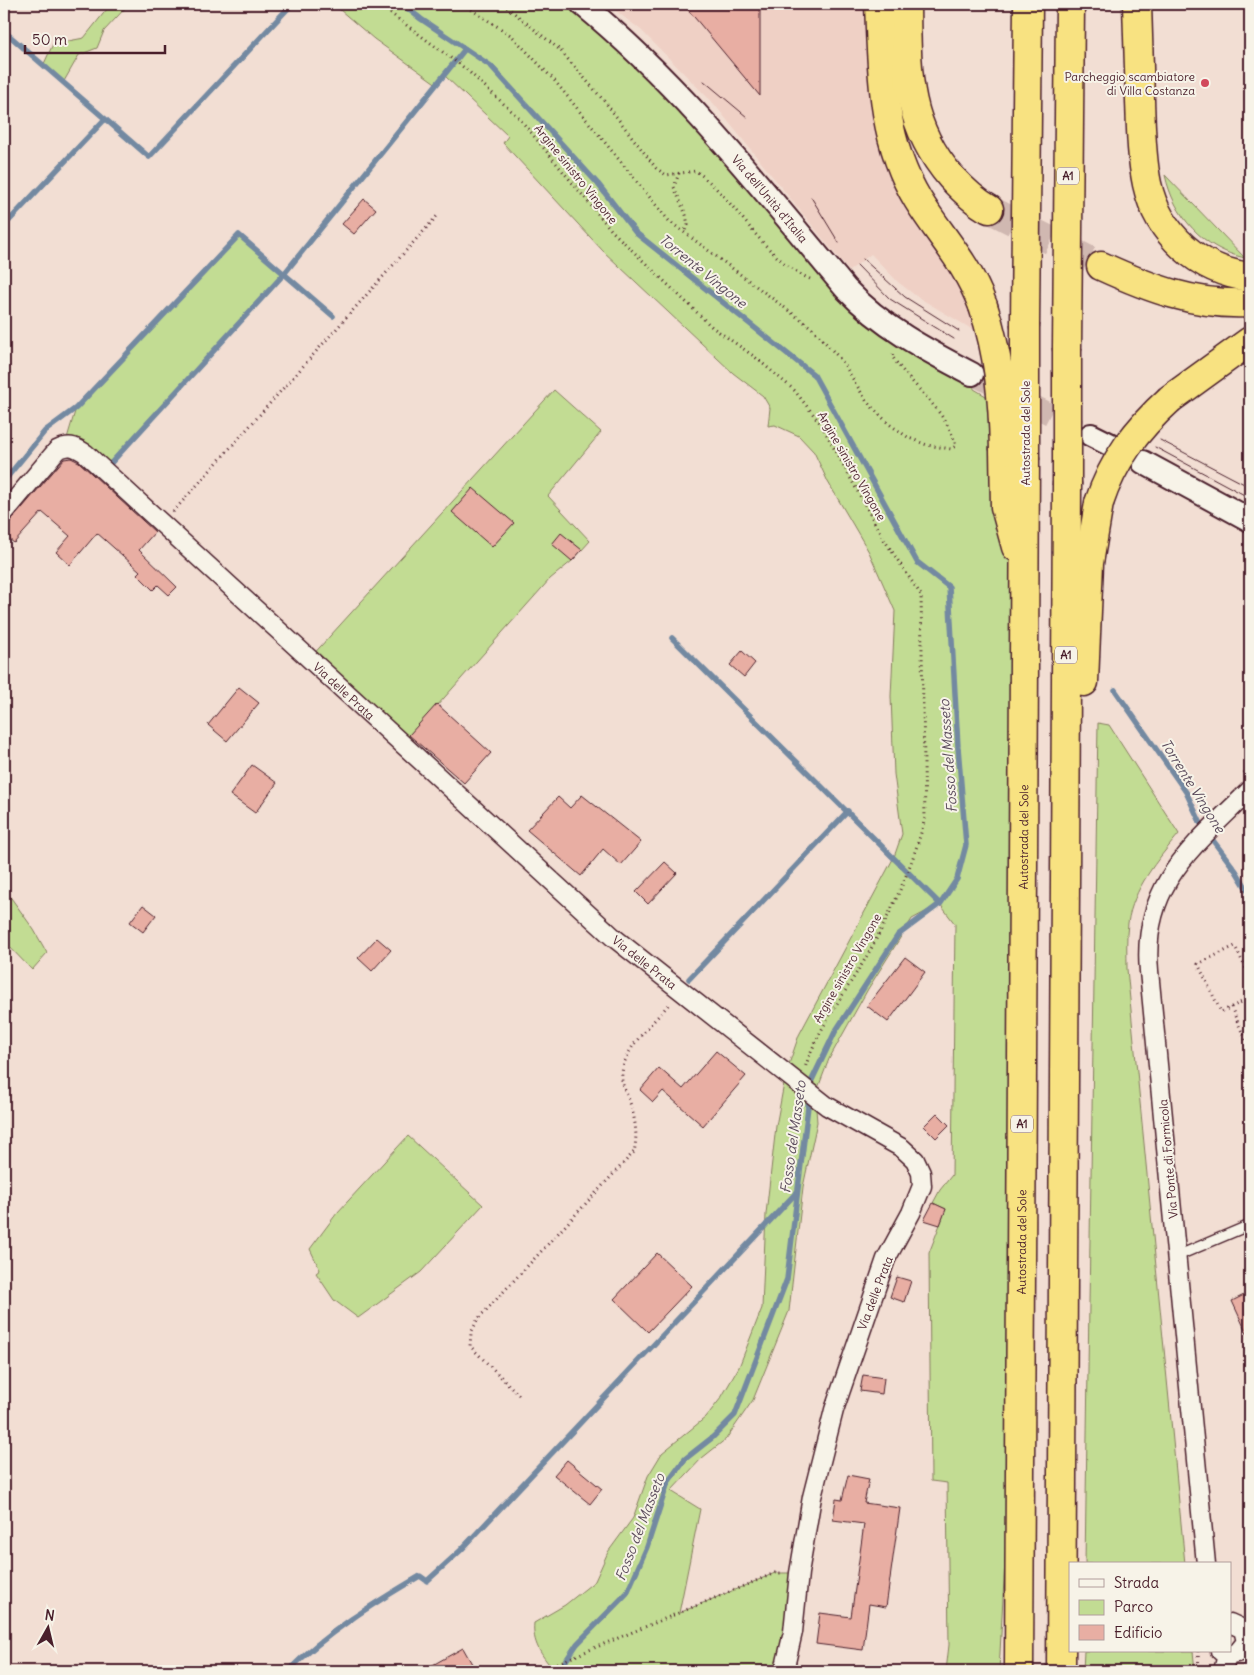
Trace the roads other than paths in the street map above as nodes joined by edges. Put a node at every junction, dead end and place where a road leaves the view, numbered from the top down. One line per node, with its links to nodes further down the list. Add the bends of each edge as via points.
1 (582, 4): 12 (street, Via dell'Unità d'Italia, via 684,97 864,308 888,326)
2 (879, 4): 15 (highway, bridge, via 885,108 896,156 918,200 968,272 983,306 995,346)
3 (906, 4): 7 (highway, via 908,83 920,127 945,170 974,200)
4 (1028, 4): 15 (highway, Autostrada del Sole, bridge, via 1025,324)
5 (1070, 4): 20 (highway, A1, bridge)
6 (1137, 4): 9 (highway, via 1144,168 1154,205 1168,232 1193,256 1231,274)
7 (988, 209)
8 (1101, 266): 10 (highway, via 1183,298)
9 (1250, 277)
10 (1250, 303)
11 (1250, 341): 20 (highway, bridge, via 1170,399 1128,443 1099,503 1089,563 1084,691)
12 (972, 374)
13 (1091, 435): 14 (street)
14 (1112, 446)
15 (1015, 455): 28 (highway, Autostrada del Sole / A1, via 1005,507 1025,577)
16 (1143, 462): 18 (street)
17 (4, 513): 27 (street, Via delle Prata, via 57,450 72,445 85,452 613,937 827,1106 902,1148 915,1160 922,1186 886,1259 834,1410 812,1497 793,1632)
18 (1250, 520)
19 (1248, 792): 22 (street, Via Ponte di Formicola, via 1173,872 1158,897 1150,923 1147,949)
20 (1066, 824): 29 (highway, A1)
21 (1250, 1225): 22 (lane)
22 (1177, 1256): 23 (street, Via Ponte di Formicola)
23 (1206, 1562)
24 (1232, 1623): 25 (street)
25 (1248, 1635): 26 (street, via 1240,1651)
26 (1223, 1659)
27 (784, 1671)
28 (1019, 1671)
29 (1061, 1671)

